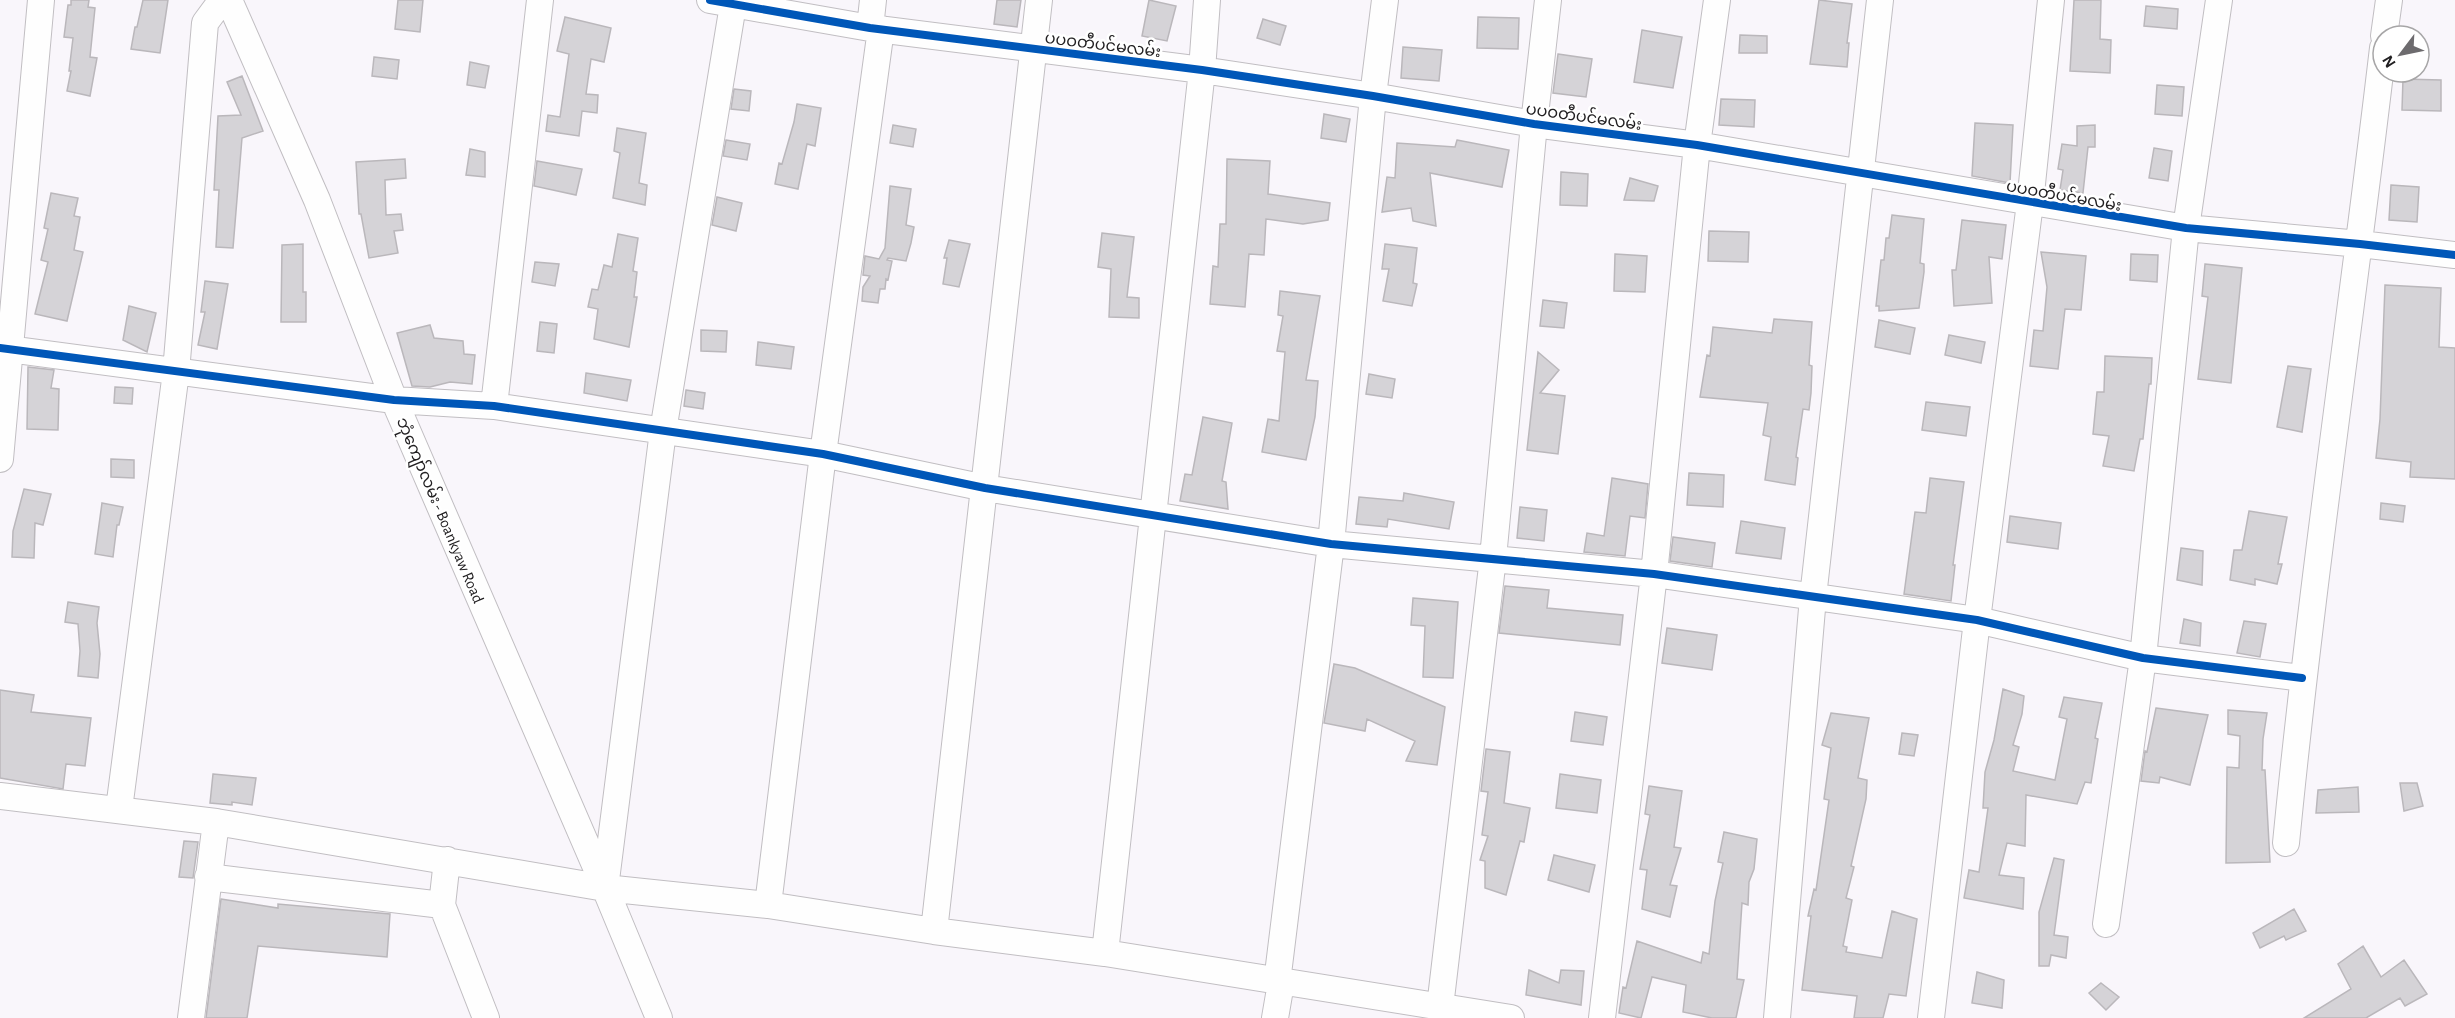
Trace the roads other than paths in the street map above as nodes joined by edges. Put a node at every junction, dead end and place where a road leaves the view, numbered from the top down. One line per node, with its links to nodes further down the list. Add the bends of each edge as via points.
1 (41, 0): 29 (street)
2 (222, 0): 30 (street, via 205,23)
3 (229, 0): 31 (street, ဘုံကျော်လမ်း - Boankyaw Road, via 318,200)
4 (540, 0): 32 (street)
5 (873, 0): 17 (street)
6 (1039, 0): 18 (street)
7 (1207, 0): 19 (street)
8 (1384, 0): 21 (street)
9 (1548, 0): 22 (street)
10 (1717, 0): 23 (street)
11 (1880, 0): 24 (street)
12 (2051, 0): 25 (street)
13 (2219, 0): 26 (street)
14 (2389, 0): 16 (street)
15 (721, 2): 17 (street, ပပဝတီပင်မလမ်း); 33 (street)
16 (2386, 24)
17 (875, 29): 18 (street, ပပဝတီပင်မလမ်း); 34 (street)
18 (1034, 49): 19 (street, ပပဝတီပင်မလမ်း); 36 (street)
19 (1202, 70): 21 (street, ပပဝတီပင်မလမ်း); 37 (street)
20 (2379, 84): 27 (street)
21 (1373, 96): 22 (street, ပပဝတီပင်မလမ်း); 38 (street)
22 (1534, 124): 23 (street, ပပဝတီပင်မလမ်း); 39 (street)
23 (1697, 145): 24 (street, ပပဝတီပင်မလမ်း); 40 (street)
24 (1860, 171): 25 (street, ပပဝတီပင်မလမ်း); 41 (street)
25 (2030, 203): 26 (street, ပပဝတီပင်မလမ်း); 42 (street)
26 (2186, 228): 27 (street, ပပဝတီပင်မလမ်း); 43 (street)
27 (2360, 244): 28 (street, ပပဝတီပင်မလမ်း); 44 (street)
28 (2455, 255)
29 (5, 349): 30 (street); 35 (street)
30 (176, 372): 31 (street); 46 (street)
31 (394, 400): 32 (street); 51 (street, ဘုံကျော်လမ်း - Boankyaw Road)
32 (494, 406): 33 (street)
33 (663, 430): 34 (street); 51 (street)
34 (823, 454): 36 (street); 53 (street)
35 (0, 459)
36 (985, 488): 37 (street); 55 (street)
37 (1152, 515): 38 (street); 56 (street)
38 (1331, 544): 39 (street); 57 (street)
39 (1493, 558): 40 (street); 58 (street)
40 (1654, 574): 41 (street); 65 (street)
41 (1813, 597): 42 (street); 66 (street)
42 (1977, 620): 43 (street); 67 (street)
43 (2143, 658): 44 (street); 54 (street)
44 (2302, 678): 48 (street)
45 (0, 796): 46 (street)
46 (119, 809): 47 (street)
47 (216, 822): 49 (street); 50 (street)
48 (2286, 843)
49 (447, 860): 51 (street); 52 (street)
50 (208, 877): 52 (street); 60 (street)
51 (605, 888): 53 (street); 62 (street, ဘုံကျော်လမ်း - Boankyaw Road)
52 (442, 905): 61 (street)
53 (768, 905): 55 (street)
54 (2106, 924)
55 (934, 931): 56 (street)
56 (1105, 953): 57 (street)
57 (1279, 983): 59 (street); 63 (street)
58 (1440, 1007): 59 (street); 64 (street)
59 (1406, 1010)
60 (191, 1018)
61 (486, 1018)
62 (659, 1018)
63 (1275, 1018)
64 (1510, 1018)
65 (1602, 1018)
66 (1777, 1018)
67 (1931, 1018)

